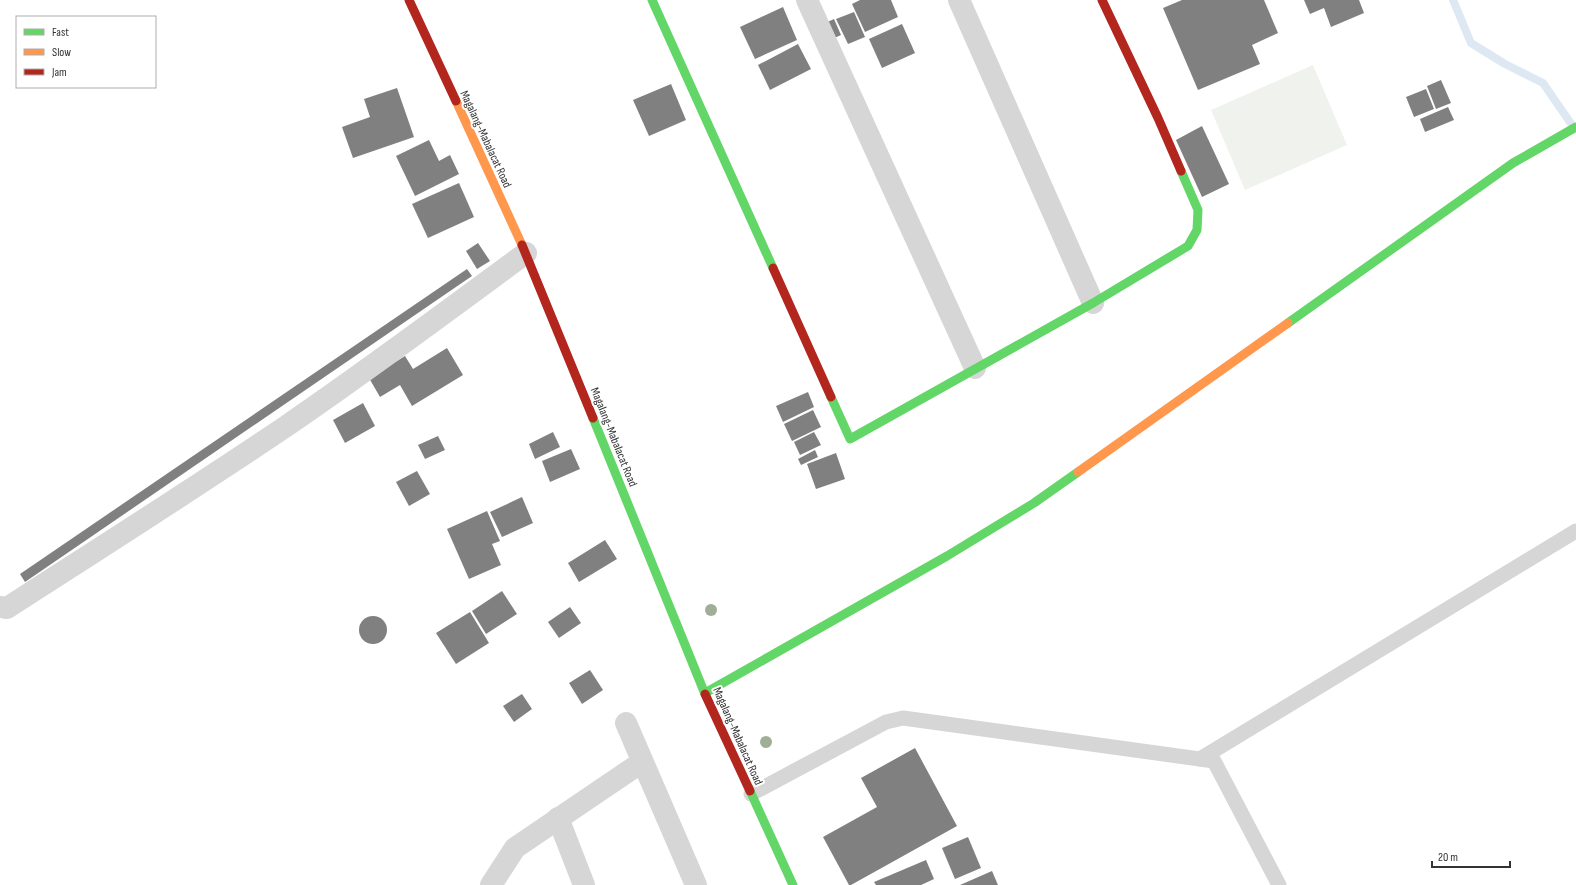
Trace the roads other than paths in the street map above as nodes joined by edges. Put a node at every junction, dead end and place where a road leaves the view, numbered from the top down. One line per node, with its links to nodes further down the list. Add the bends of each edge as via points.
1 (409, 0): 7 (street, Magalang-Mabalacat Road)
2 (652, 0): 9 (street, via 850,439)
3 (807, 0): 9 (street)
4 (959, 0): 8 (street)
5 (1102, 0): 8 (street, via 1198,210 1197,230 1188,246)
6 (1576, 127): 12 (street, via 1513,163 1034,503 947,556)
7 (526, 253): 11 (street, via 284,427 14,604 7,608); 12 (street, Magalang-Mabalacat Road)
8 (1093, 303): 9 (street)
9 (975, 368)
10 (1576, 531): 14 (lane)
11 (0, 607)
12 (705, 693): 16 (street, Magalang-Mabalacat Road)
13 (626, 723): 15 (street)
14 (1200, 759): 16 (lane, via 903,718 886,722); 22 (lane, via 1214,761)
15 (642, 762): 17 (street); 20 (street)
16 (751, 794): 21 (street, Magalang-Mabalacat Road)
17 (558, 818): 18 (street, via 515,848); 19 (street)
18 (491, 885)
19 (584, 885)
20 (696, 885)
21 (793, 885)
22 (1279, 885)

